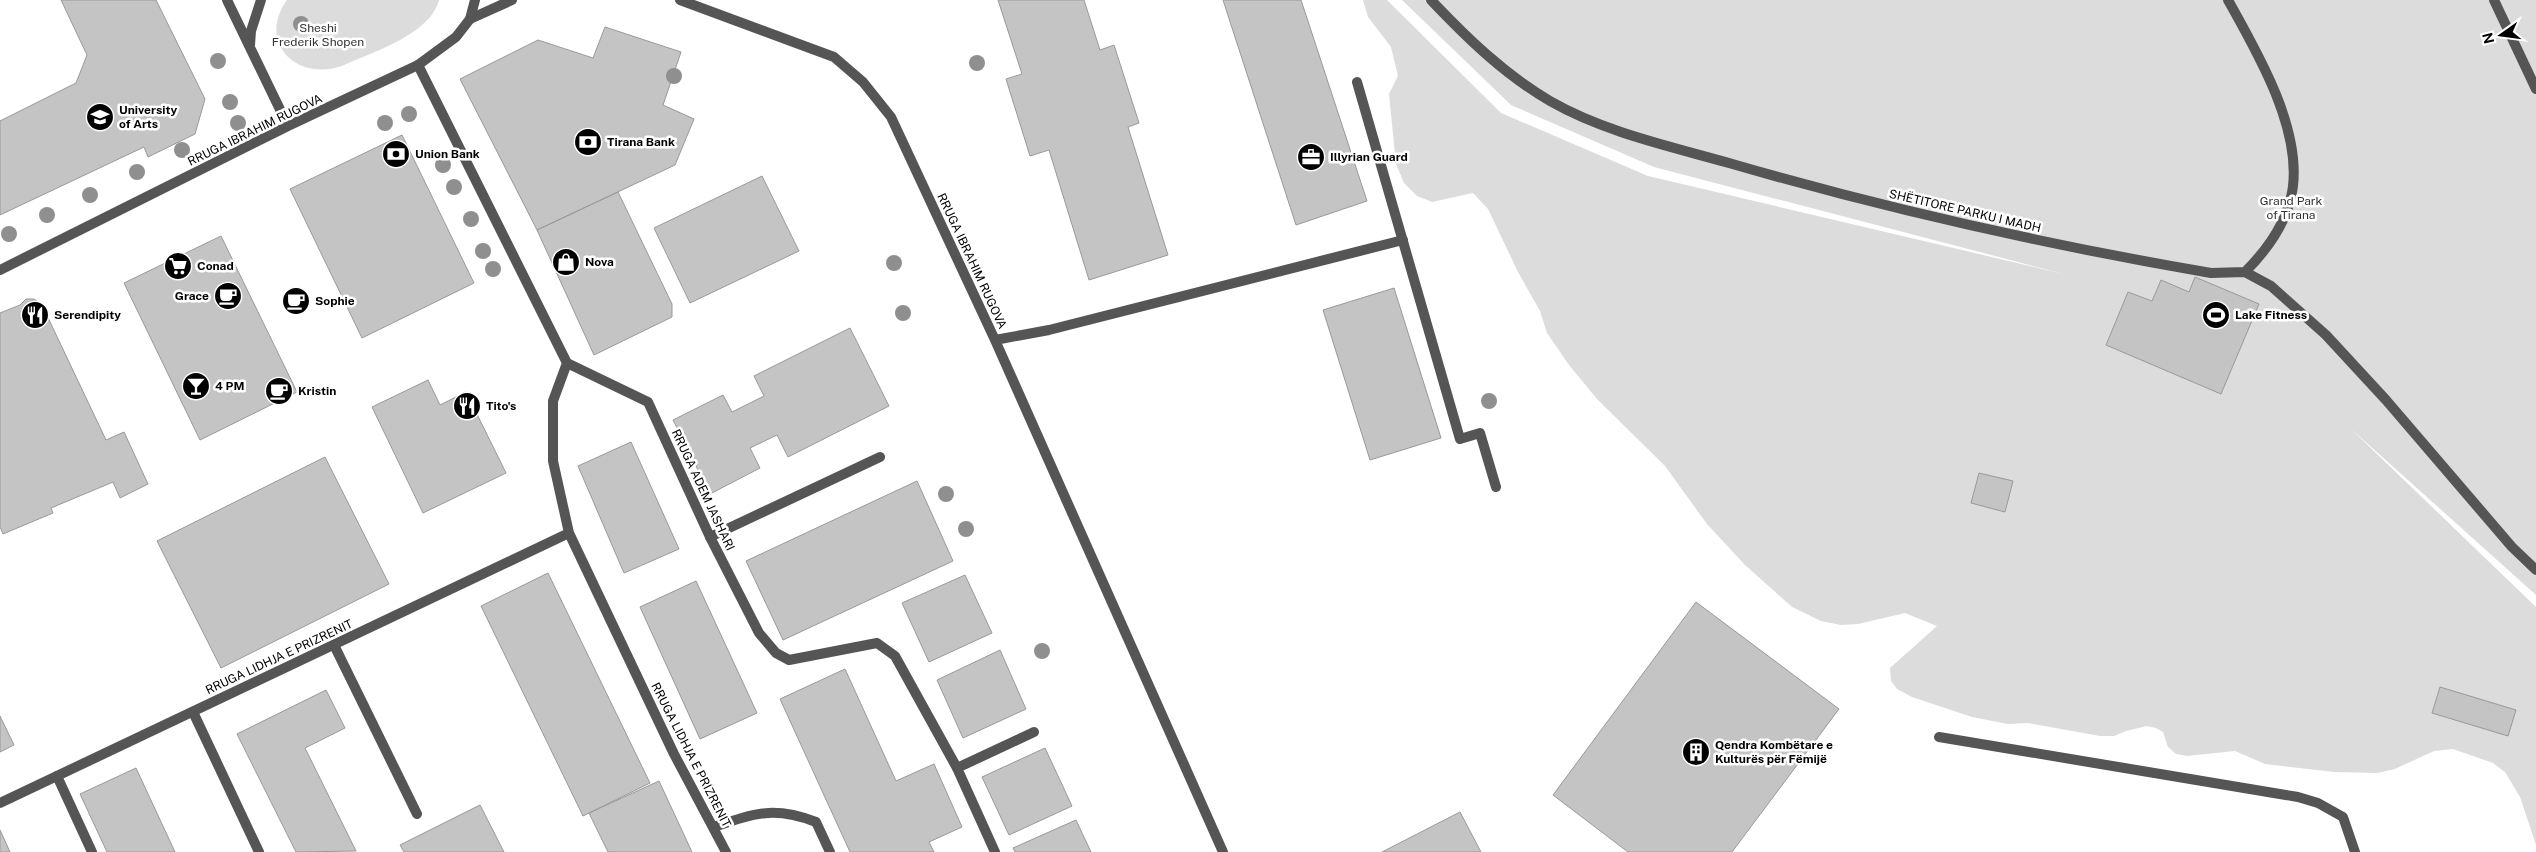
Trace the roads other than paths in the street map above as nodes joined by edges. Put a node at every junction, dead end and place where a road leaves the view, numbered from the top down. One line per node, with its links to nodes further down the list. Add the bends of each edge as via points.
1 (227, 0): 10 (street)
2 (261, 0): 10 (street, via 251,30)
3 (475, 0): 9 (street)
4 (512, 0): 9 (street, RRUGA IBRAHIM RUGOVA)
5 (680, 0): 18 (street, RRUGA IBRAHIM RUGOVA, via 834,57 863,82 891,117)
6 (1431, 0): 17 (street, SHËTITORE PARKU I MADH, via 1464,35 1524,84 1551,102 1600,124 1783,179 1968,226 2211,274)
7 (2228, 0): 17 (street, via 2276,94 2293,162 2293,186 2287,210 2272,240)
8 (2494, 0): 13 (street)
9 (470, 19): 11 (street, RRUGA IBRAHIM RUGOVA, via 456,37)
10 (250, 48): 14 (street)
11 (418, 65): 14 (street, RRUGA IBRAHIM RUGOVA); 19 (street)
12 (1357, 82): 15 (street)
13 (2536, 89)
14 (288, 126): 16 (street, RRUGA IBRAHIM RUGOVA)
15 (1403, 240): 18 (street, RRUGA IBRAHIM RUGOVA, via 1049,330); 21 (street, via 1460,439 1480,433)
16 (0, 270)
17 (2246, 272): 24 (street, via 2271,286 2326,335 2512,547)
18 (995, 340): 39 (street)
19 (567, 363): 22 (street, RRUGA LIDHJA E PRIZRENIT, via 553,402 553,461); 23 (street, RRUGA ADEM JASHARI, via 648,402)
20 (880, 457): 23 (street)
21 (1496, 487)
22 (569, 533): 25 (street, RRUGA LIDHJA E PRIZRENIT); 33 (street, RRUGA LIDHJA E PRIZRENIT, via 674,754)
23 (710, 537): 29 (street, RRUGA ADEM JASHARI, via 759,633 776,653 790,660 877,643 895,656)
24 (2536, 570)
25 (334, 645): 26 (street, RRUGA LIDHJA E PRIZRENIT); 32 (street)
26 (193, 712): 30 (street, RRUGA LIDHJA E PRIZRENIT); 35 (street)
27 (1034, 732): 29 (street)
28 (1939, 737): 40 (street, via 2298,796 2342,817)
29 (957, 768): 38 (street, RRUGA ADEM JASHARI)
30 (58, 776): 31 (street, RRUGA LIDHJA E PRIZRENIT); 34 (street)
31 (0, 803)
32 (417, 814)
33 (714, 827): 36 (street, RRUGA LIDHJA E PRIZRENIT); 37 (street, via 762,813 794,814 816,822)
34 (92, 852)
35 (259, 852)
36 (726, 852)
37 (830, 852)
38 (996, 852)
39 (1223, 852)
40 (2355, 852)

